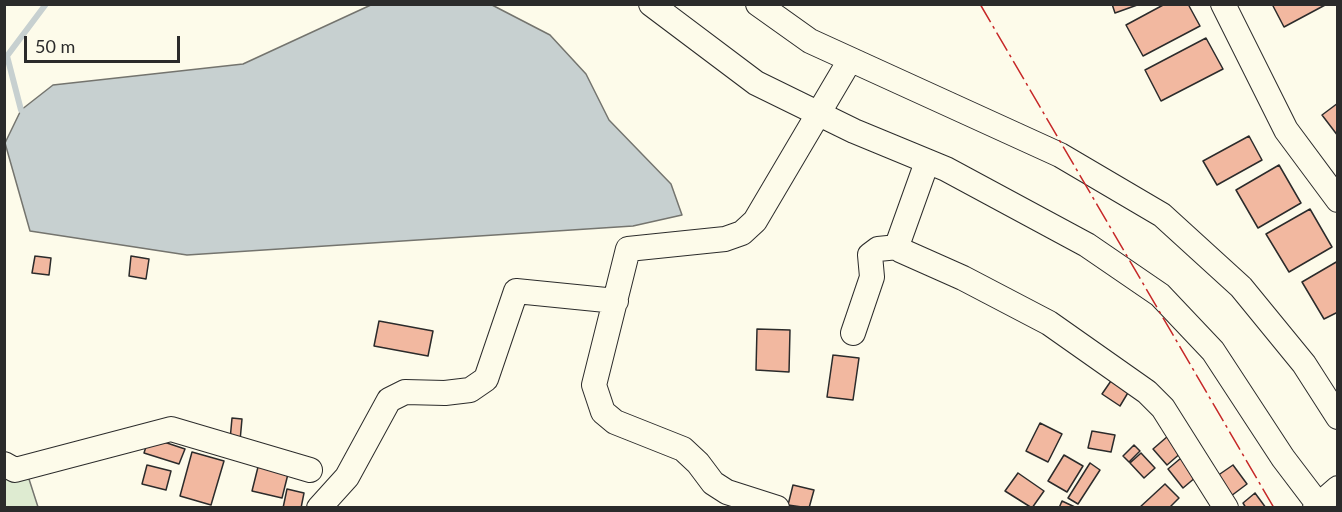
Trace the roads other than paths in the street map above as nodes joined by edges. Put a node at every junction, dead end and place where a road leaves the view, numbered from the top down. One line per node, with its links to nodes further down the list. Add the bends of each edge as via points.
1 (651, 4): 5 (street, via 756,83)
2 (758, 4): 4 (street, via 810,41)
3 (1223, 4): 7 (street, via 1286,130)
4 (850, 60): 5 (street); 11 (street, via 1060,155 1162,215 1241,287 1304,364)
5 (818, 114): 6 (street); 9 (street, via 755,221 725,239 628,249)
6 (927, 162): 8 (street); 15 (street, via 1087,245 1160,295 1213,351)
7 (1338, 200)
8 (898, 246): 10 (street, via 878,249 870,255 872,277); 18 (street, via 904,253 963,278 1049,323 1147,392 1163,408)
9 (616, 301): 16 (street, via 516,291 486,379 470,390 405,392 389,400 347,477); 17 (street, via 594,385 603,412 615,422 683,449 713,483 727,492)
10 (853, 333)
11 (1338, 417)
12 (4, 464): 13 (street, via 15,470 171,429)
13 (310, 470)
14 (1338, 488): 15 (street)
15 (1318, 506)
16 (319, 507)
17 (777, 507)
18 (1226, 507)

